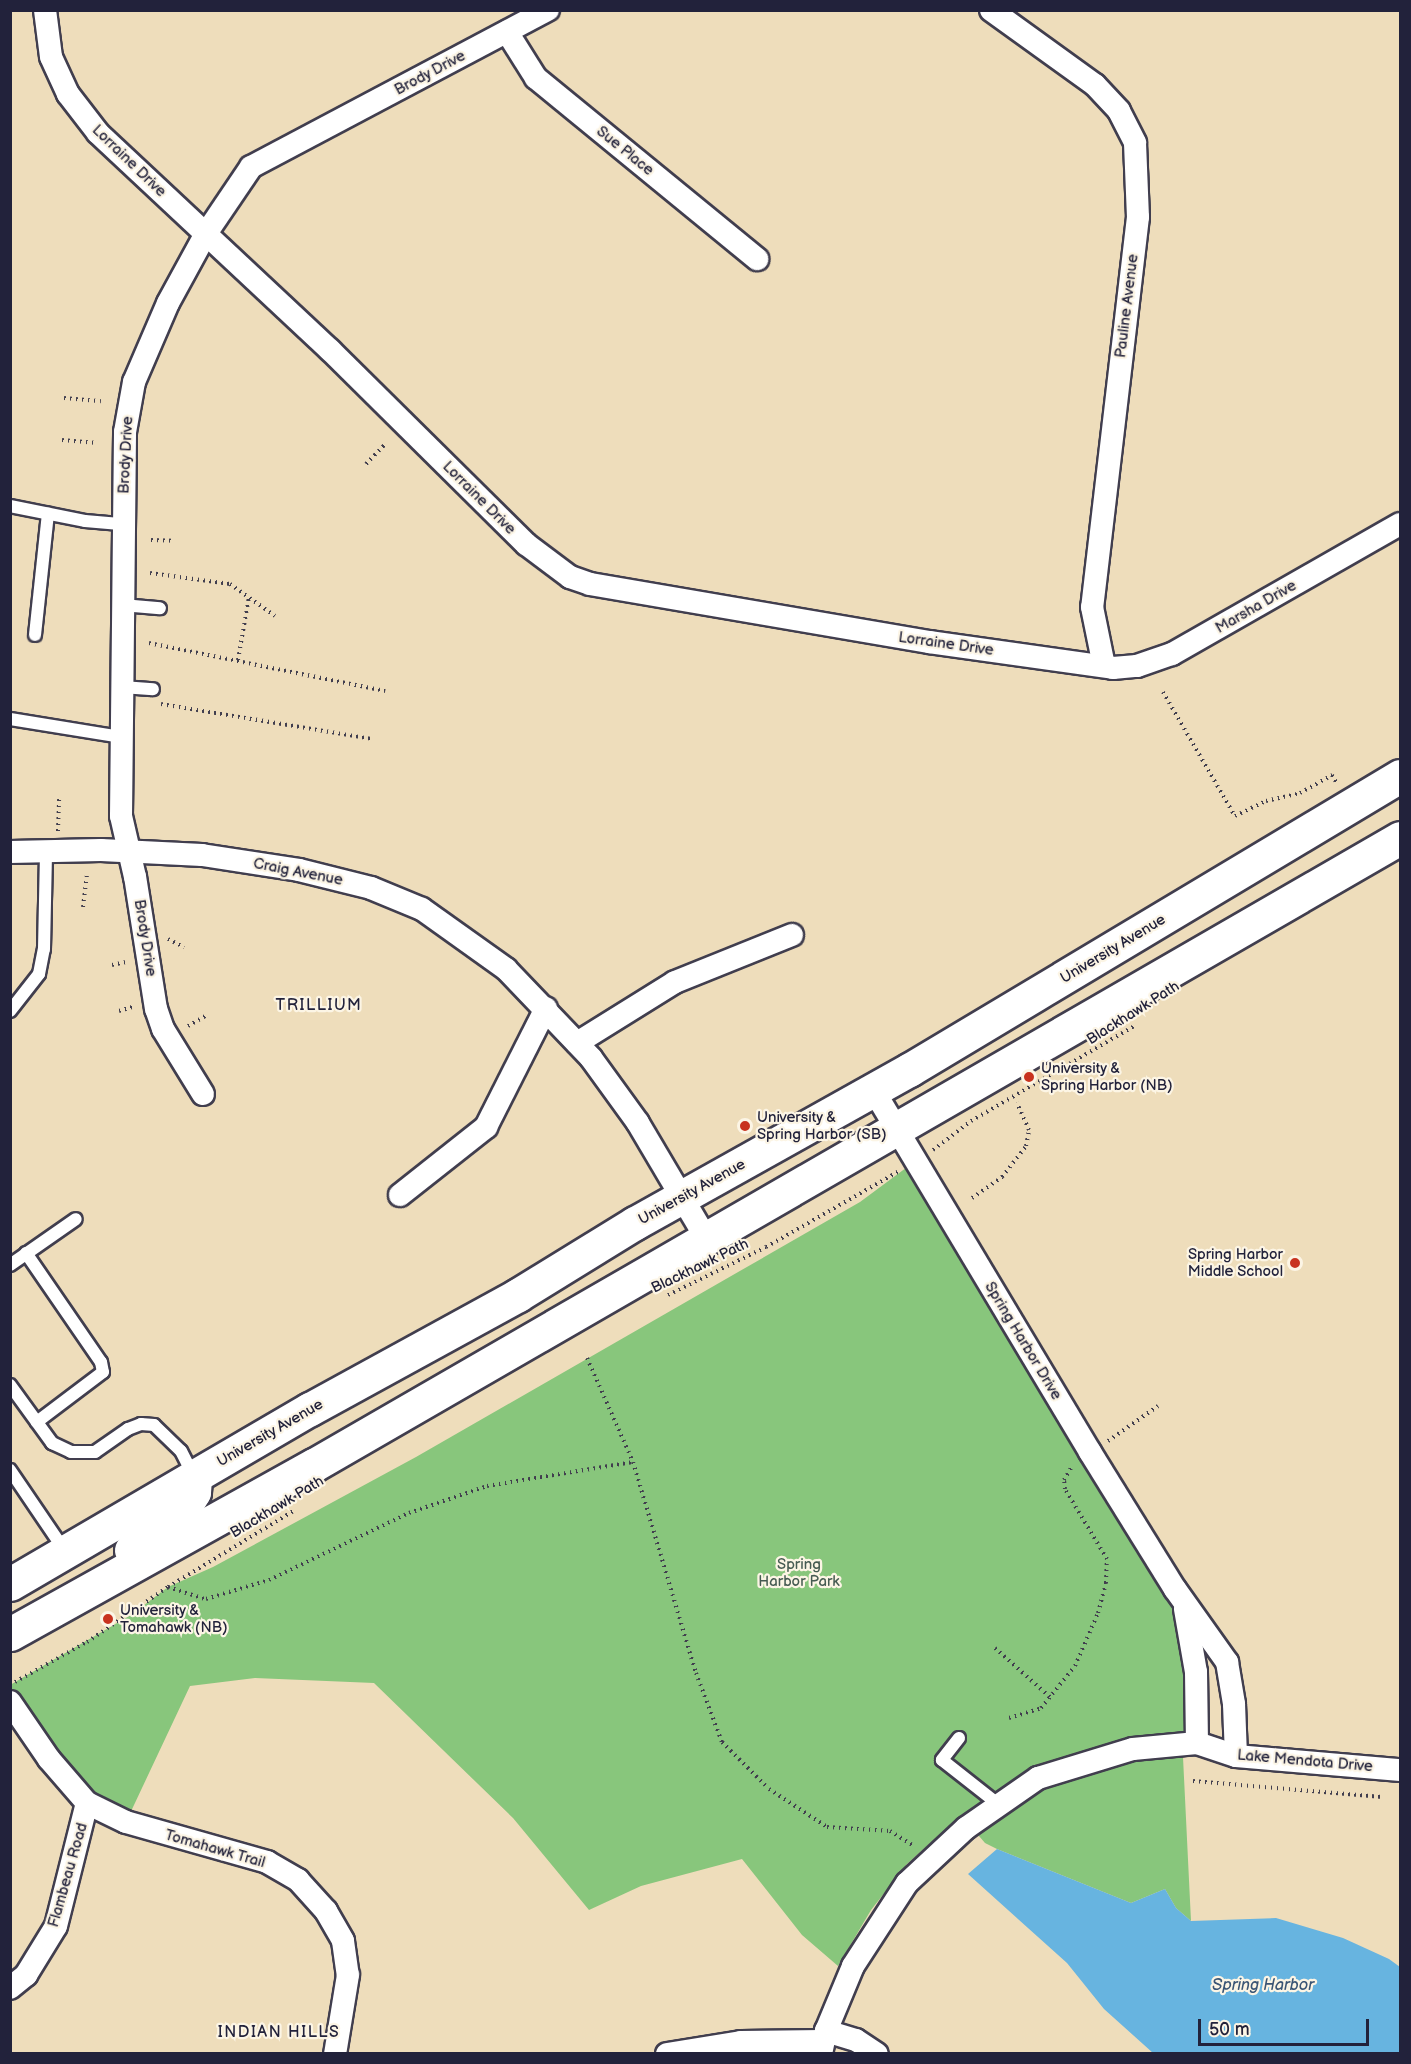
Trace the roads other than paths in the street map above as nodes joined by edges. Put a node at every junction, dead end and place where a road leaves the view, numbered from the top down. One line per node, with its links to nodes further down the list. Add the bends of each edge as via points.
1 (548, 10): 4 (street, Brody Drive)
2 (991, 10): 14 (street, Pauline Avenue, via 1095,85 1119,111 1135,143 1138,217 1092,607)
3 (45, 11): 5 (street, Lorraine Drive, via 47,46 81,113)
4 (507, 32): 5 (street, Brody Drive, via 251,166); 6 (street, Sue Place, via 536,78)
5 (205, 235): 9 (street, Brody Drive, via 168,303 135,382 125,432); 14 (street, Lorraine Drive, via 330,350 526,544 570,578 929,642)
6 (757, 259)
7 (10, 506): 8 (lane)
8 (48, 514): 9 (lane); 13 (lane)
9 (123, 524): 11 (street, Brody Drive)
10 (1401, 524): 14 (street, Marsha Drive, via 1172,654 1137,666)
11 (122, 605): 12 (lane); 15 (street, Brody Drive)
12 (160, 608)
13 (35, 635)
14 (1104, 666)
15 (122, 687): 16 (lane); 18 (street, Brody Drive)
16 (153, 689)
17 (10, 719): 18 (lane)
18 (121, 737): 22 (street, Brody Drive, via 121,816)
19 (1401, 776): 28 (main road, University Avenue)
20 (1401, 838): 30 (main road)
21 (46, 850): 22 (street, Craig Avenue); 23 (street, Craig Avenue); 26 (lane, via 44,949 39,974)
22 (127, 850): 25 (street, Craig Avenue, via 202,855 299,870 372,888 422,909 464,936); 29 (street, Brody Drive, via 135,877 156,1009 163,1029)
23 (10, 852)
24 (792, 935): 27 (street, via 675,982)
25 (546, 1008): 27 (street, Craig Avenue); 31 (street, via 528,1037 486,1127)
26 (10, 1011)
27 (577, 1043): 32 (street, Craig Avenue, via 625,1103)
28 (874, 1091): 30 (street, Spring Harbor Drive); 32 (main road, University Avenue)
29 (203, 1094)
30 (896, 1131): 34 (main road); 43 (street, Spring Harbor Drive)
31 (400, 1195)
32 (683, 1197): 34 (street, Craig Avenue); 40 (main road, University Avenue)
33 (76, 1219): 35 (lane)
34 (706, 1238): 44 (main road)
35 (26, 1253): 36 (lane); 38 (lane, via 101,1362 103,1372)
36 (10, 1265)
37 (10, 1385): 38 (lane)
38 (37, 1422): 40 (lane, via 52,1443 71,1452 95,1452 128,1429 154,1425 181,1451)
39 (10, 1470): 41 (lane)
40 (195, 1477): 41 (main road, University Avenue); 44 (main road, via 194,1492 184,1508)
41 (66, 1552): 42 (main road, University Avenue)
42 (10, 1584)
43 (1175, 1589): 48 (street, Spring Harbor Drive, via 1187,1614 1196,1672); 49 (street, Spring Harbor Drive, via 1227,1662)
44 (68, 1604): 45 (main road)
45 (10, 1634)
46 (10, 1702): 51 (street, Flambeau Road, via 49,1759)
47 (958, 1738): 52 (lane, via 942,1760)
48 (1197, 1743): 49 (street, Lake Mendota Drive); 52 (street, Lake Mendota Drive, via 1132,1749 1090,1759 1038,1778)
49 (1236, 1756): 50 (street, Lake Mendota Drive)
50 (1401, 1770)
51 (87, 1803): 53 (street, Flambeau Road, via 56,1926 26,1975); 55 (street, Tomahawk Trail, via 126,1822 267,1862 298,1880 326,1911 343,1941 348,1975)
52 (998, 1804): 54 (street, Lake Mendota Drive, via 931,1859 881,1918 854,1966)
53 (10, 1988)
54 (823, 2042): 56 (street, via 741,2042); 57 (street, via 856,2040)
55 (335, 2054)
56 (667, 2054)
57 (877, 2054)

